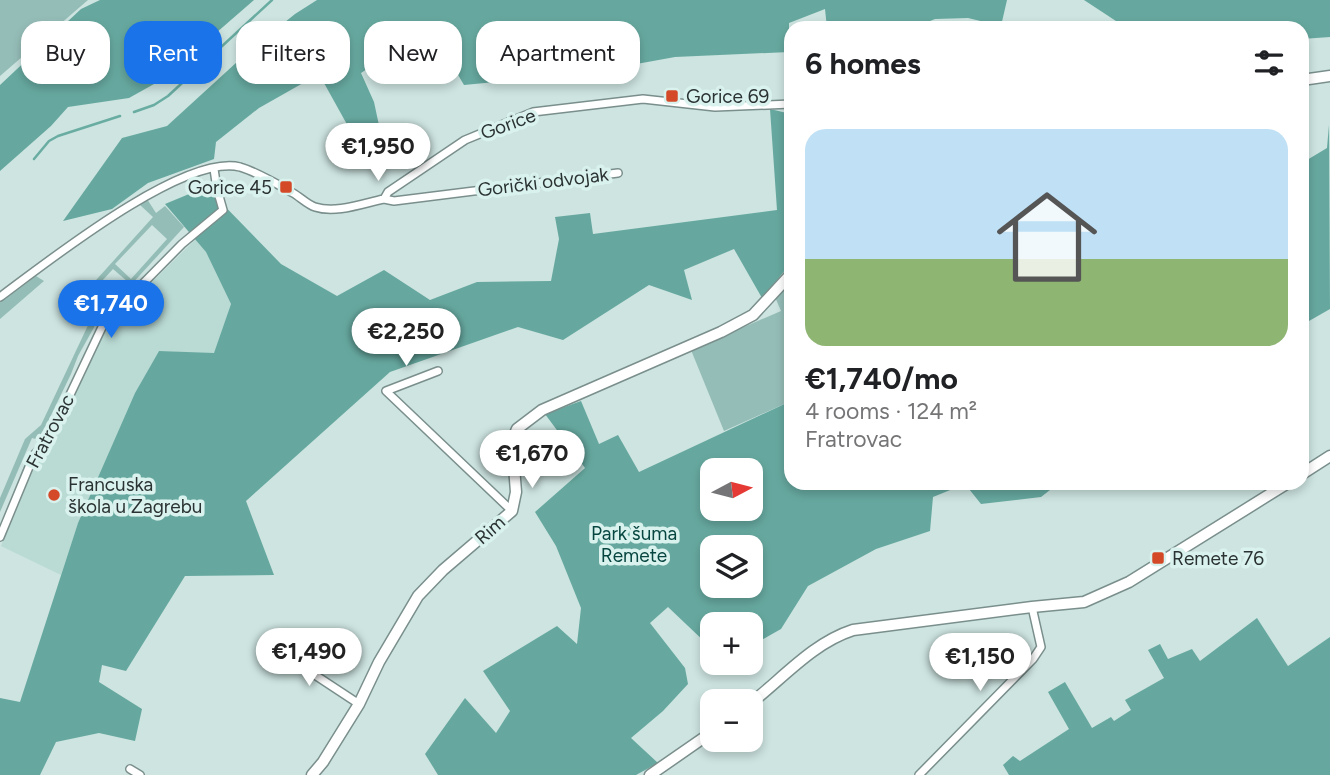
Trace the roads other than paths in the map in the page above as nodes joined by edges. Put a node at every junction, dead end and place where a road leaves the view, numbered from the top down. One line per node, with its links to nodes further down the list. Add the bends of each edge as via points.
1 (1330, 76): 2 (street)
2 (1309, 79)
3 (784, 104): 6 (street, Gorice, via 715,107 643,99 533,112 465,140)
4 (214, 169): 6 (street, Gorice, via 240,167 315,207); 8 (street, Gorice, via 144,195); 14 (street, Fratrovac, via 223,210 182,244 104,323 49,439 34,455)
5 (618, 173): 6 (street, Gorički odvojak)
6 (384, 199)
7 (784, 282): 13 (street, Rim, via 753,315 526,420 512,441 516,492)
8 (0, 297)
9 (438, 372): 13 (street, via 386,391)
10 (1330, 456): 11 (street)
11 (1309, 470)
12 (1277, 490): 15 (street, via 1100,597)
13 (512, 511): 18 (street, Rim, via 418,596)
14 (0, 537)
15 (1032, 607): 17 (street, via 853,629 820,644); 24 (street, via 1041,648)
16 (297, 638): 18 (street, via 315,675)
17 (763, 694)
18 (359, 704): 22 (street, Rim)
19 (700, 740): 23 (street)
20 (130, 769): 21 (street)
21 (140, 775)
22 (312, 775)
23 (650, 775)
24 (919, 775)

